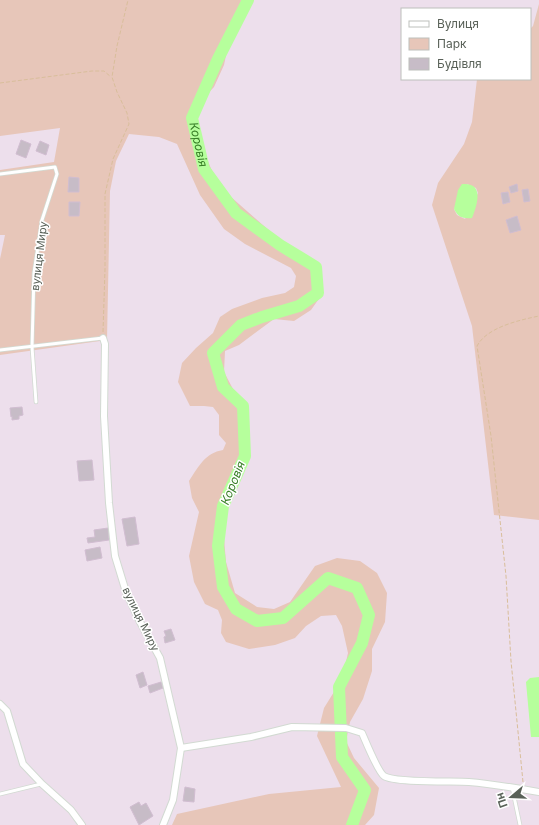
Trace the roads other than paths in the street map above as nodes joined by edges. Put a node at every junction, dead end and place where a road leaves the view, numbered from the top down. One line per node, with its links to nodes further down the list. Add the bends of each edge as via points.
1 (0, 174): 3 (lane, вулиця Миру, via 55,167 57,174 42,220 34,273)
2 (103, 338): 3 (lane); 7 (street, вулиця Миру, via 104,416 115,556 126,592 160,658)
3 (32, 347): 4 (lane); 5 (lane, вулиця Миру)
4 (0, 350)
5 (36, 402)
6 (0, 704): 8 (street, via 7,712 24,764)
7 (181, 748): 9 (street, via 251,737 292,727 346,728 362,733 378,769 385,777); 13 (street, вулиця Миру, via 173,800)
8 (42, 784): 11 (lane); 12 (street, via 71,810)
9 (512, 787): 10 (street); 14 (lane)
10 (539, 792)
11 (0, 794)
12 (82, 825)
13 (163, 825)
14 (520, 825)

